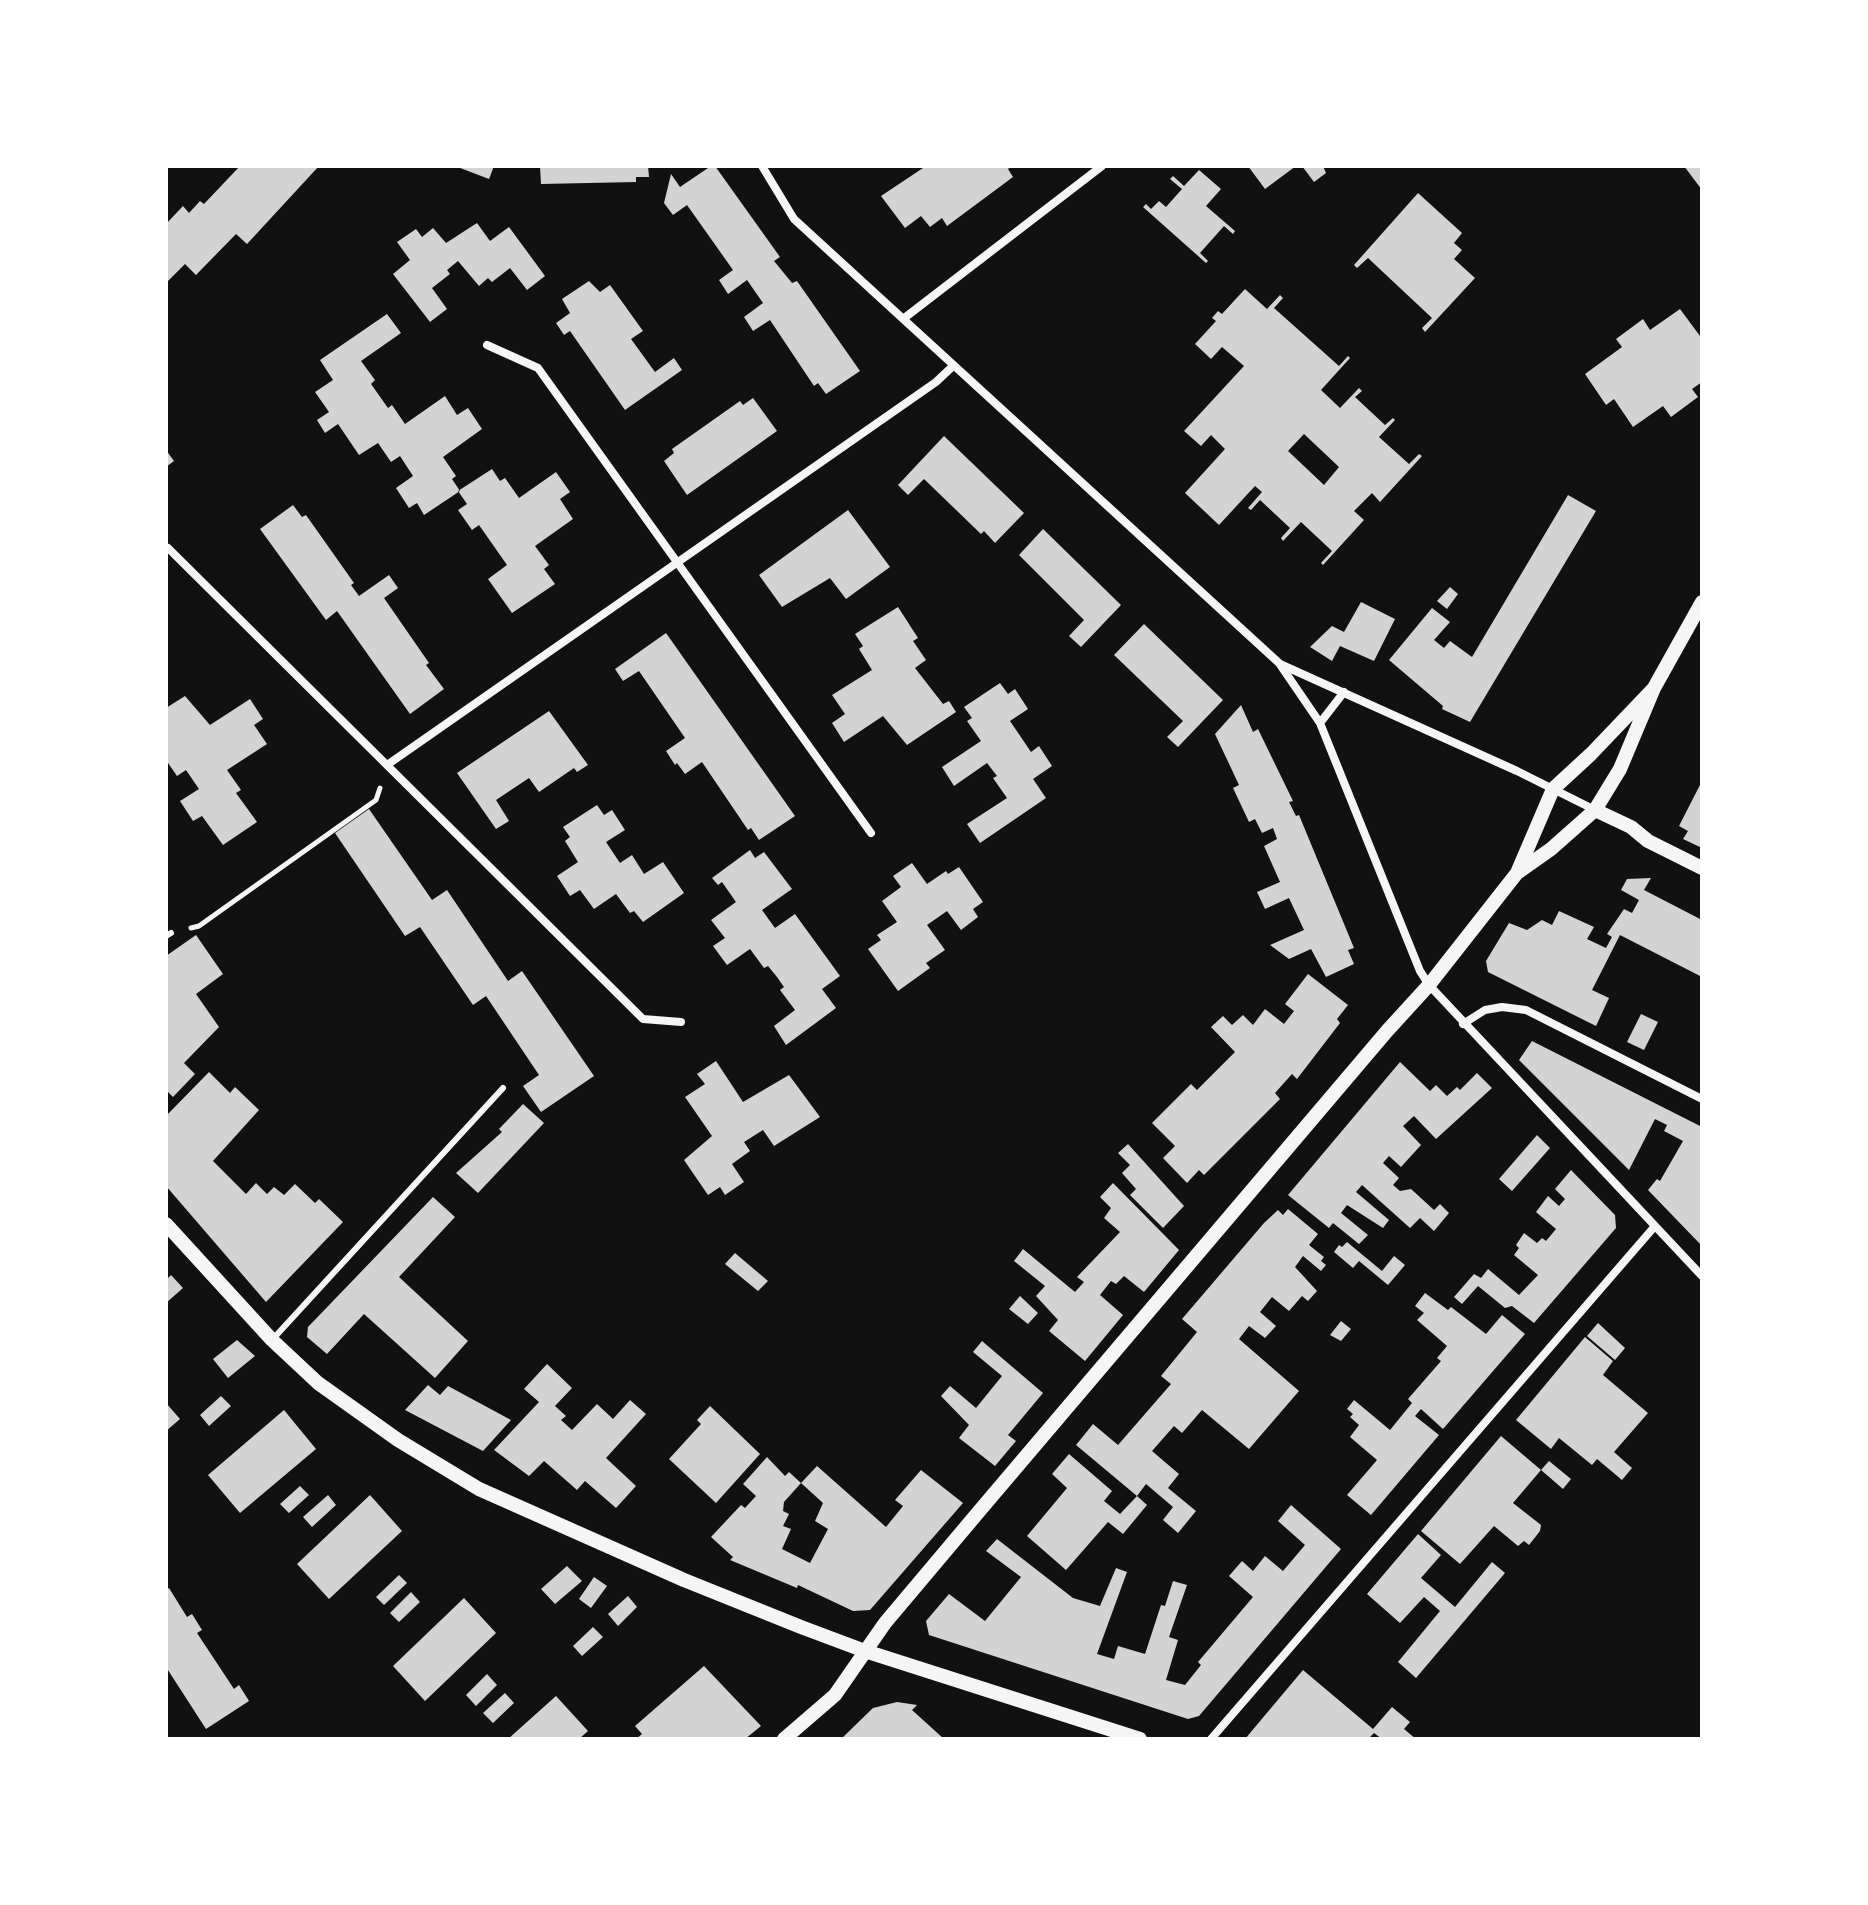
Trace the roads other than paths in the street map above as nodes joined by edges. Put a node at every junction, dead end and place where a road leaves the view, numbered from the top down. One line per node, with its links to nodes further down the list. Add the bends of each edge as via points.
1 (762, 166): 3 (street, via 794,219)
2 (1102, 166): 3 (street)
3 (903, 319): 5 (street)
4 (487, 345): 7 (street, via 538,368)
5 (953, 366): 7 (street); 9 (street)
6 (168, 548): 13 (street)
7 (678, 561): 13 (street); 16 (street)
8 (1702, 602): 10 (street)
9 (1279, 663): 11 (street); 12 (street)
10 (1654, 688): 14 (street); 15 (street, via 1620,769)
11 (1344, 692): 12 (street); 14 (street)
12 (1320, 723): 19 (street)
13 (387, 765): 20 (street, via 643,1019)
14 (1553, 789): 15 (street); 18 (street)
15 (1595, 810): 17 (street); 18 (street)
16 (871, 833)
17 (1702, 868)
18 (1517, 873): 19 (street)
19 (1429, 985): 21 (street); 28 (street)
20 (681, 1022)
21 (1463, 1024): 23 (street, via 1485,1010 1526,1010); 25 (street)
22 (503, 1088): 27 (lane)
23 (1702, 1099)
24 (166, 1224): 27 (street)
25 (1655, 1226): 26 (street); 31 (street)
26 (1702, 1276)
27 (272, 1340): 28 (street, via 318,1383 386,1432 479,1489 684,1580)
28 (865, 1651): 29 (street, via 835,1695); 30 (street)
29 (784, 1739)
30 (1140, 1739)
31 (1211, 1739)

